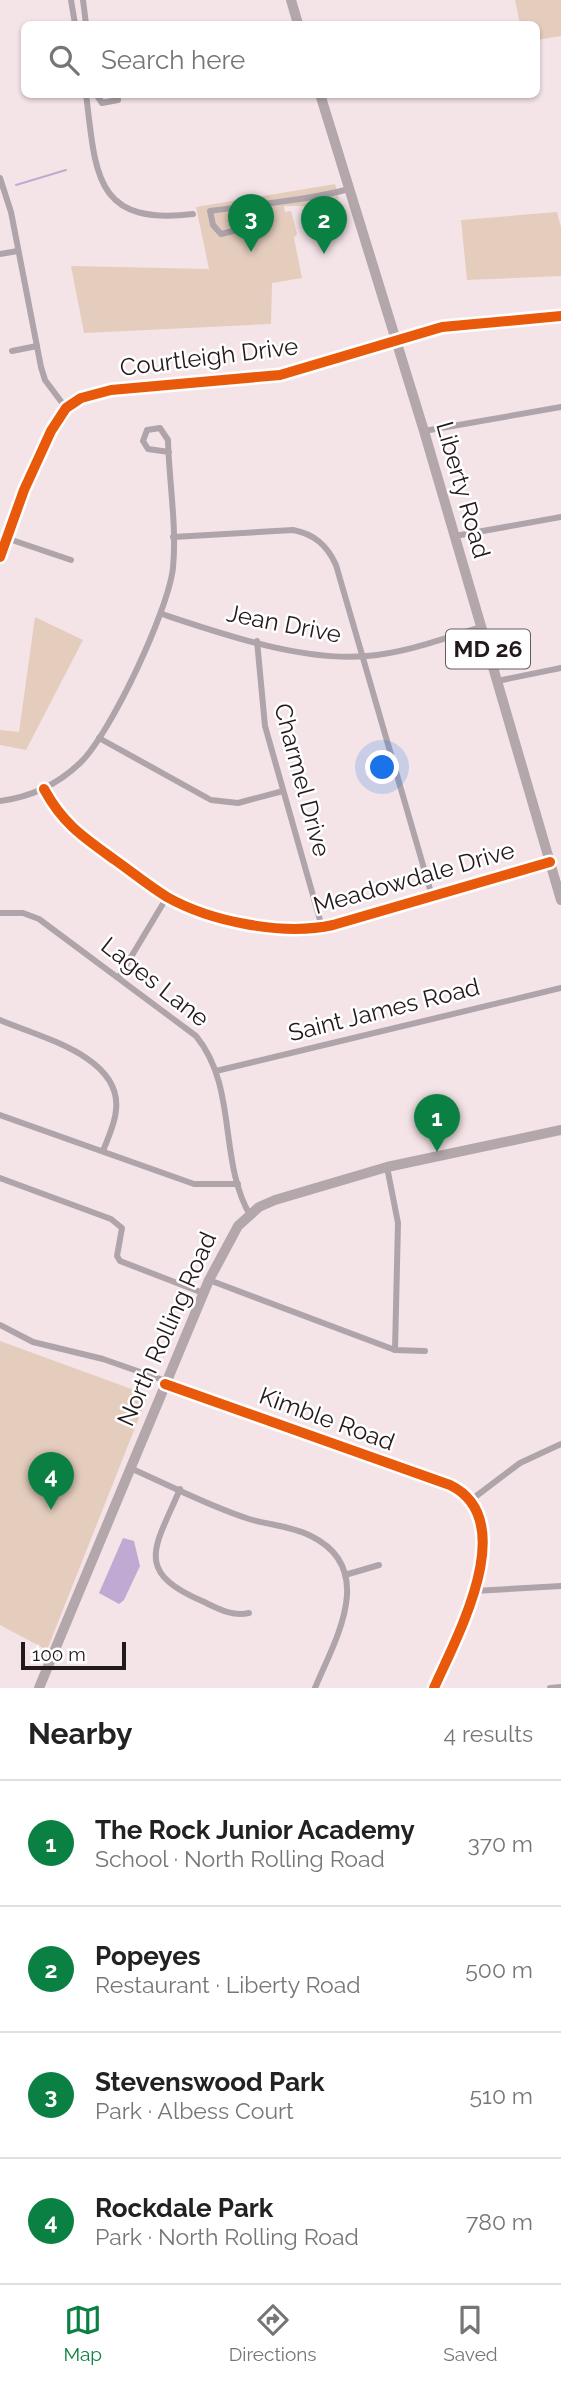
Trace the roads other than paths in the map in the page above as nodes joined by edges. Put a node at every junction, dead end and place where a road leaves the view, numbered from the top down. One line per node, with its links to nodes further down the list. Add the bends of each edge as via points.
1 (71, 0): 4 (street)
2 (83, 0): 5 (street)
3 (291, 0): 6 (main road)
4 (74, 21)
5 (86, 21)
6 (297, 21)
7 (86, 98): 14 (street, via 94,160 108,193 145,216)
8 (99, 98): 9 (street, via 102,103)
9 (118, 98)
10 (321, 98): 12 (main road, Liberty Road / MD 26)
11 (0, 178): 15 (street)
12 (349, 188): 13 (street); 18 (main road, Liberty Road / MD 26)
13 (256, 204): 13 (street, via 257,222 226,234 213,225 210,211)
14 (193, 214)
15 (18, 251): 16 (street); 19 (street)
16 (0, 254)
17 (561, 316): 18 (street, Courtleigh Drive, via 442,327)
18 (396, 340): 22 (street, Courtleigh Drive, via 280,375 94,393); 23 (main road, Liberty Road / MD 26)
19 (37, 346): 20 (street); 22 (street, via 45,380)
20 (12, 351)
21 (561, 407): 23 (street)
22 (66, 408): 28 (street, via 24,490)
23 (424, 431): 26 (main road, Liberty Road / MD 26)
24 (169, 453): 24 (street, via 166,432 157,427 147,430 143,441 148,449); 27 (street)
25 (561, 517): 26 (street)
26 (455, 536): 32 (main road, Liberty Road / MD 26)
27 (173, 537): 31 (street, via 173,566); 34 (street, via 293,530 312,536 336,565)
28 (6, 538): 29 (street); 30 (street)
29 (0, 556)
30 (71, 560)
31 (162, 614): 33 (street, Jean Drive); 37 (street)
32 (482, 627): 34 (street, Jean Drive); 36 (main road, Liberty Road / MD 26)
33 (257, 641): 34 (street, Jean Drive, via 318,654); 39 (street, Charmel Drive, via 262,712)
34 (363, 656): 42 (street)
35 (561, 668): 36 (street)
36 (497, 681): 41 (main road, Liberty Road / MD 26)
37 (99, 738): 38 (street, via 82,761); 39 (street, via 211,800 238,803)
38 (44, 789): 40 (street); 43 (street, Meadowdale Drive, via 74,830)
39 (283, 790): 46 (street, Charmel Drive)
40 (0, 801)
41 (550, 862): 42 (street, Meadowdale Drive); 44 (main road, Liberty Road / MD 26)
42 (432, 896): 46 (street, Meadowdale Drive)
43 (167, 897): 46 (street, Meadowdale Drive, via 202,912 278,929); 47 (street)
44 (561, 900)
45 (0, 913): 47 (street, Lages Lane, via 39,919)
46 (322, 927)
47 (119, 976): 50 (street, Lages Lane, via 196,1036)
48 (561, 988): 50 (street, Saint James Road)
49 (0, 1020): 53 (street, via 89,1059 106,1072 117,1108)
50 (216, 1071): 56 (street, Lages Lane)
51 (0, 1115): 53 (street)
52 (561, 1130): 54 (main road, North Rolling Road)
53 (103, 1152): 56 (street, via 194,1184)
54 (387, 1167): 57 (main road, North Rolling Road, via 297,1191); 61 (street, via 398,1223)
55 (0, 1178): 59 (street, via 118,1223 123,1234 117,1256 120,1261)
56 (238, 1184): 57 (street, Lages Lane)
57 (250, 1214): 58 (main road, North Rolling Road, via 227,1240)
58 (209, 1280): 59 (main road, North Rolling Road); 61 (street)
59 (203, 1293): 63 (main road, North Rolling Road)
60 (0, 1325): 63 (street, Kimble Road, via 33,1342 103,1359)
61 (395, 1350): 62 (street)
62 (425, 1351)
63 (165, 1382): 65 (main road, North Rolling Road); 67 (street, Kimble Road, via 450,1485)
64 (561, 1444): 67 (street, via 520,1463)
65 (130, 1468): 66 (street); 74 (main road, North Rolling Road)
66 (180, 1489): 69 (street, via 243,1517 309,1534 333,1554); 72 (street, via 156,1549 160,1574 180,1592 224,1611)
67 (471, 1500): 71 (street, via 482,1537)
68 (379, 1565): 69 (street)
69 (345, 1575): 75 (street, via 346,1611)
70 (561, 1586): 71 (street)
71 (475, 1591): 76 (street)
72 (249, 1613)
73 (561, 1687): 77 (street)
74 (39, 1688)
75 (315, 1688)
76 (434, 1688)
77 (550, 1688)

